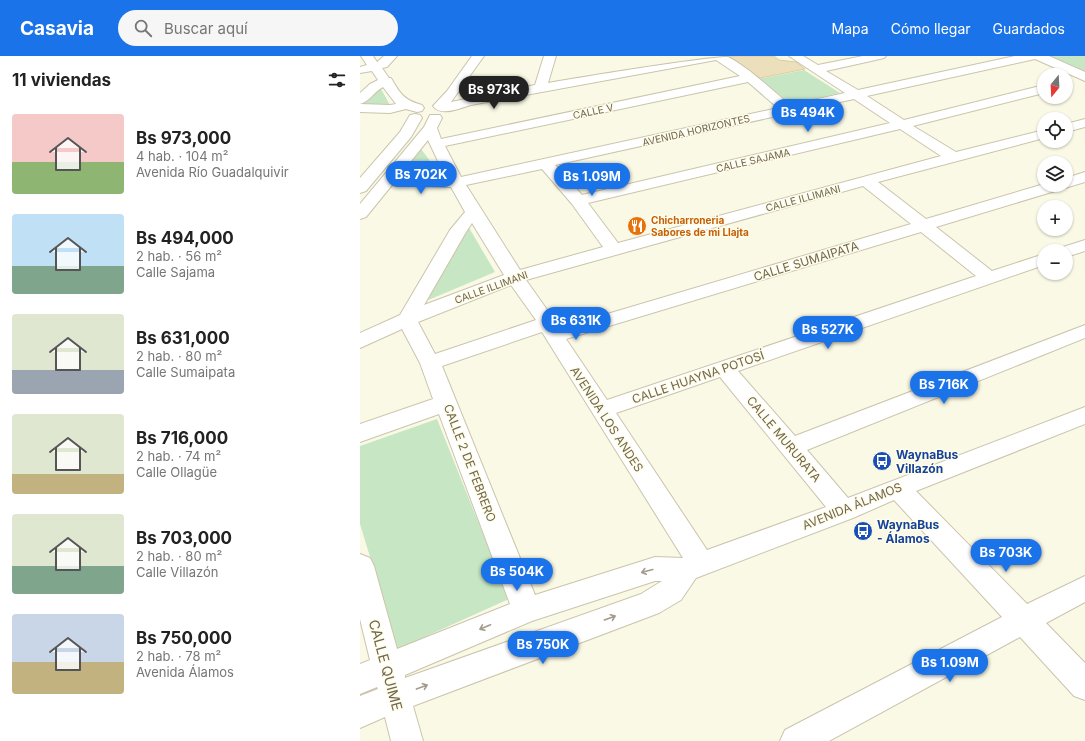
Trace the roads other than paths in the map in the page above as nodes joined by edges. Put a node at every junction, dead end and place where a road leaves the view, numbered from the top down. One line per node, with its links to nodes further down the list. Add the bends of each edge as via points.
1 (391, 56): 9 (street, via 386,62)
2 (478, 56): 23 (street, via 452,94)
3 (550, 56): 16 (street)
4 (718, 56): 12 (street); 16 (street)
5 (795, 56): 10 (street)
6 (880, 56): 10 (street)
7 (1031, 56): 19 (street, AVENIDA HORIZONTES)
8 (1039, 56): 13 (street)
9 (371, 61): 11 (street); 14 (street, AVENIDA LOS ANDES)
10 (817, 69): 19 (street)
11 (360, 70)
12 (750, 78): 22 (street); 23 (street, CALLE V)
13 (1085, 78): 15 (street)
14 (387, 81): 20 (street, via 374,87); 23 (street, AVENIDA LOS ANDES, via 399,100)
15 (1073, 81)
16 (540, 89): 23 (street, via 470,101)
17 (438, 91): 23 (street)
18 (1037, 91): 25 (street, CALLE SAJAMA)
19 (856, 95): 22 (street, AVENIDA HORIZONTES); 25 (street)
20 (360, 100)
21 (360, 108): 23 (street, via 390,109)
22 (788, 109): 29 (street, AVENIDA HORIZONTES)
23 (428, 115): 31 (street); 34 (street, AVENIDA LOS ANDES); 35 (street, via 406,134)
24 (1085, 123): 26 (street)
25 (903, 124): 28 (street); 37 (street, CALLE SAJAMA)
26 (1073, 126)
27 (1037, 136): 28 (street, CALLE ILLIMANI)
28 (953, 157): 32 (street, CALLE ILLIMANI)
29 (546, 164): 34 (street, AVENIDA HORIZONTES); 37 (street)
30 (1085, 177): 33 (street)
31 (387, 180): 34 (street, AVENIDA HORIZONTES); 39 (street)
32 (866, 180): 40 (street); 42 (street, CALLE ILLIMANI)
33 (1073, 181)
34 (456, 182): 38 (street, AVENIDA LOS ANDES)
35 (360, 188)
36 (1037, 191): 40 (street, CALLE SUMAIPATA)
37 (578, 201): 42 (street)
38 (474, 213): 45 (street, AVENIDA LOS ANDES); 47 (street, via 458,230)
39 (360, 214)
40 (924, 225): 46 (street); 48 (street, CALLE SUMAIPATA)
41 (1085, 245): 43 (street)
42 (613, 249): 45 (street, CALLE ILLIMANI)
43 (1073, 249)
44 (1037, 261): 46 (street, CALLE HUAYNA POTOSÍ)
45 (515, 278): 47 (street, CALLE ILLIMANI); 48 (street, AVENIDA LOS ANDES)
46 (990, 278): 52 (street, CALLE HUAYNA POTOSÍ)
47 (407, 319): 50 (street, CALLE ILLIMANI); 51 (street, CALLE 2 DE FEBRERO)
48 (551, 330): 51 (street, CALLE SUMAIPATA); 54 (street, AVENIDA LOS ANDES)
49 (1085, 331): 57 (street)
50 (360, 341)
51 (430, 363): 53 (street, CALLE 2 DE FEBRERO)
52 (724, 368): 54 (street, CALLE HUAYNA POTOSÍ); 57 (street, CALLE MURURATA)
53 (447, 404): 56 (street); 63 (street, CALLE 2 DE FEBRERO)
54 (602, 410): 61 (street, AVENIDA LOS ANDES)
55 (1085, 415): 58 (street, AVENIDA ÁLAMOS)
56 (360, 433)
57 (791, 448): 59 (street, CALLE MURURATA)
58 (898, 488): 59 (street, AVENIDA ÁLAMOS); 64 (street)
59 (844, 511): 61 (street, AVENIDA ÁLAMOS)
60 (360, 566): 66 (street, CALLE QUIME)
61 (694, 567): 63 (street, AVENIDA ÁLAMOS, one-way to 63, via 654,569); 66 (street, AVENIDA ÁLAMOS, one-way to 61, via 649,604 668,594)
62 (1085, 588): 64 (street)
63 (527, 610): 66 (street, AVENIDA ÁLAMOS, one-way to 66)
64 (1024, 620): 67 (street); 70 (street)
65 (360, 679): 66 (street, AVENIDA ÁLAMOS)
66 (391, 682): 68 (street, AVENIDA ÁLAMOS); 69 (street, CALLE QUIME)
67 (1085, 685)
68 (360, 712)
69 (407, 741)
70 (796, 741)

